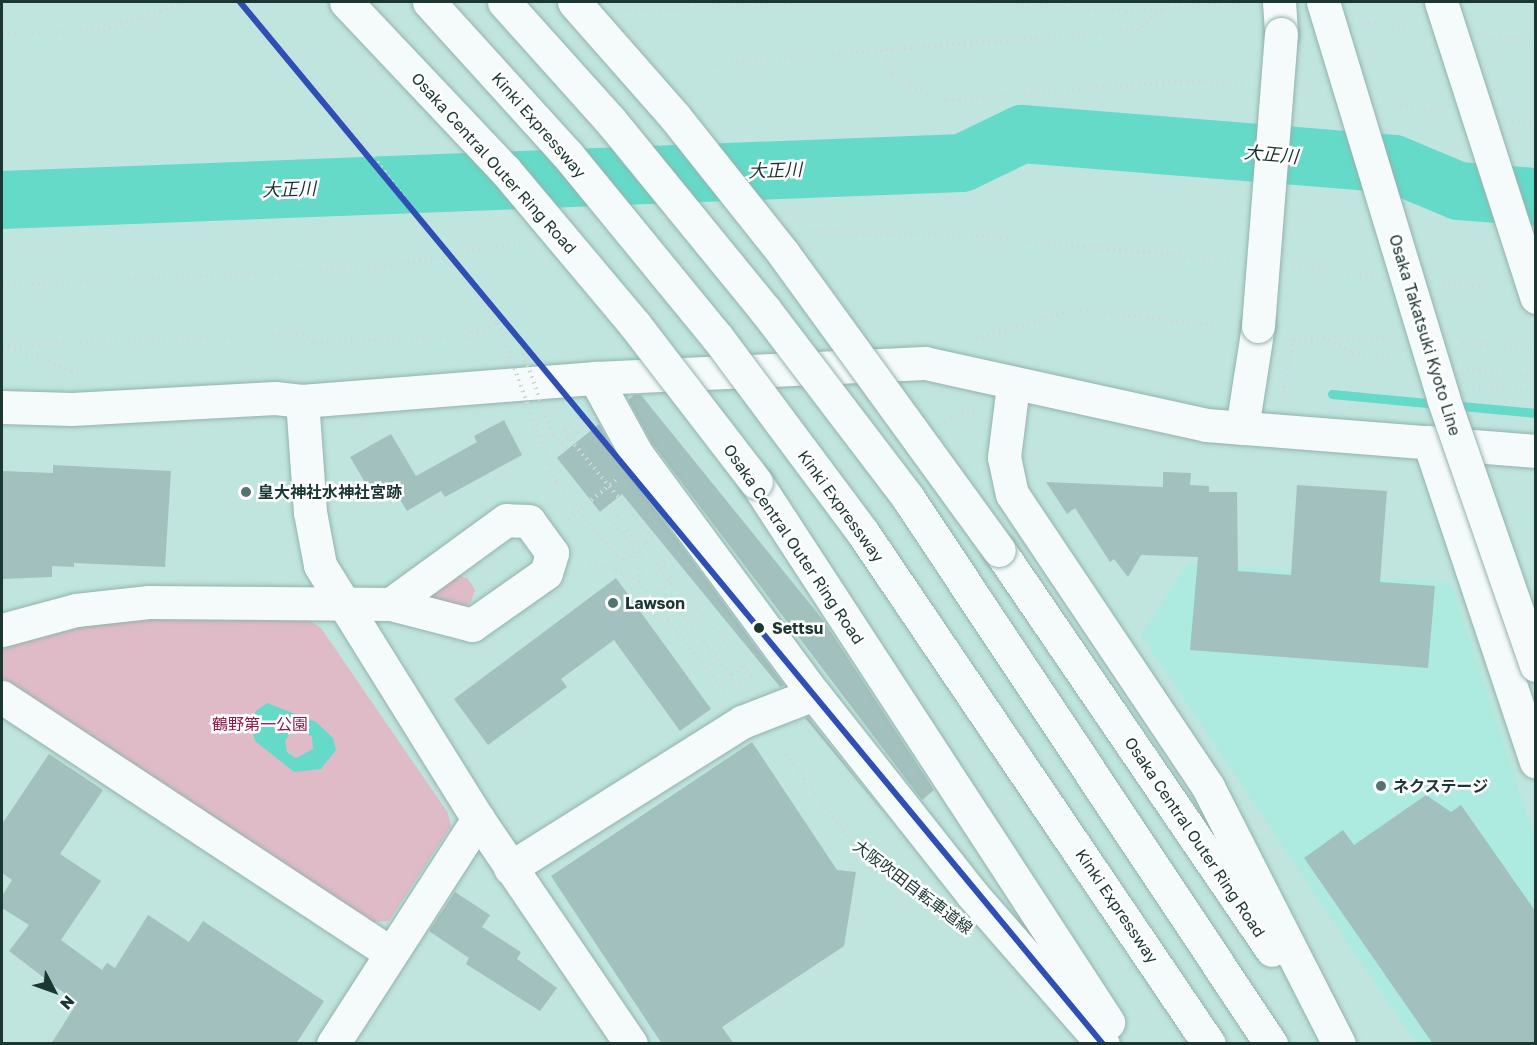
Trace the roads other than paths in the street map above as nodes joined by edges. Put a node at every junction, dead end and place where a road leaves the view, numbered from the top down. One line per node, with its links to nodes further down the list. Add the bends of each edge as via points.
1 (346, 2): 29 (main road, Osaka Central Outer Ring Road, bridge, via 505,170 634,325 756,482)
2 (429, 2): 30 (main road, Kinki Expressway, bridge, via 567,154 730,356 863,533 999,728)
3 (504, 2): 31 (main road, bridge, via 610,120 750,292 908,498)
4 (574, 2): 32 (main road, Osaka Central Outer Ring Road, bridge, via 675,117 783,253 999,550)
5 (1323, 2): 19 (main road, Osaka Takatsuki Kyoto Line, bridge, via 1443,398)
6 (1441, 2): 8 (main road, bridge)
7 (1280, 15): 13 (main road, bridge, via 1246,328)
8 (1536, 297)
9 (595, 378): 10 (main road, via 914,363 952,366); 11 (main road); 20 (main road, via 636,453)
10 (1013, 385): 13 (main road); 32 (main road, via 1004,456 1012,494 1208,787)
11 (302, 401): 12 (main road, via 275,398 72,409); 16 (main road, via 314,541 320,565)
12 (2, 407)
13 (1242, 428): 14 (main road)
14 (1430, 442): 15 (main road); 22 (main road)
15 (1536, 451)
16 (340, 604): 17 (main road); 18 (main road, via 149,602 76,610); 23 (main road, via 367,638)
17 (391, 604)
18 (2, 630)
19 (1536, 665)
20 (814, 694): 24 (main road, via 742,722); 28 (main road, via 972,894)
21 (2, 697): 25 (main road)
22 (1534, 750)
23 (478, 819): 24 (main road); 25 (main road)
24 (510, 868): 27 (main road)
25 (390, 953): 26 (main road)
26 (333, 1044)
27 (631, 1044)
28 (1103, 1044)
29 (1122, 1044)
30 (1209, 1044)
31 (1271, 1044)
32 (1337, 1044)

